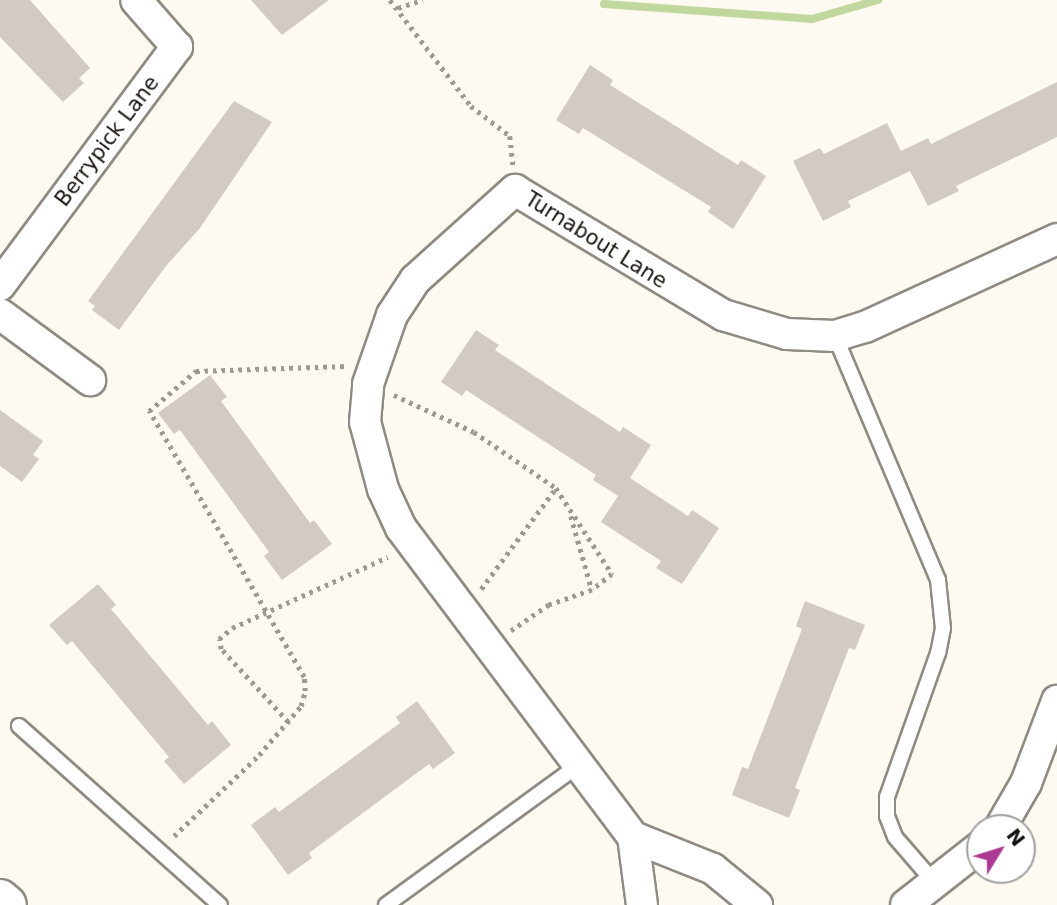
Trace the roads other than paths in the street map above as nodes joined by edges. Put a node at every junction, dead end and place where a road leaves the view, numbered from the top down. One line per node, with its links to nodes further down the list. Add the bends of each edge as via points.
1 (136, 0): 3 (street, Berrypick Lane, via 177,47)
2 (1057, 239): 5 (street, Turnabout Lane, via 865,327)
3 (0, 285)
4 (0, 314): 6 (street)
5 (835, 336): 9 (street, Turnabout Lane, via 787,334 723,315 516,190 415,280 392,315 371,375 365,422 370,453 401,528); 13 (lane, via 938,580 943,628 938,653 887,797 887,816 895,837)
6 (90, 380)
7 (1057, 701): 10 (street, via 1026,783)
8 (19, 726): 16 (lane)
9 (579, 765): 11 (street, Turnabout Lane); 17 (lane)
10 (1008, 814)
11 (633, 837): 18 (street, Turnabout Lane); 19 (street, via 713,869)
12 (966, 858): 13 (street)
13 (934, 882): 20 (street)
14 (0, 899): 15 (main road)
15 (7, 905)
16 (220, 905)
17 (386, 905)
18 (642, 905)
19 (757, 905)
20 (906, 905)

